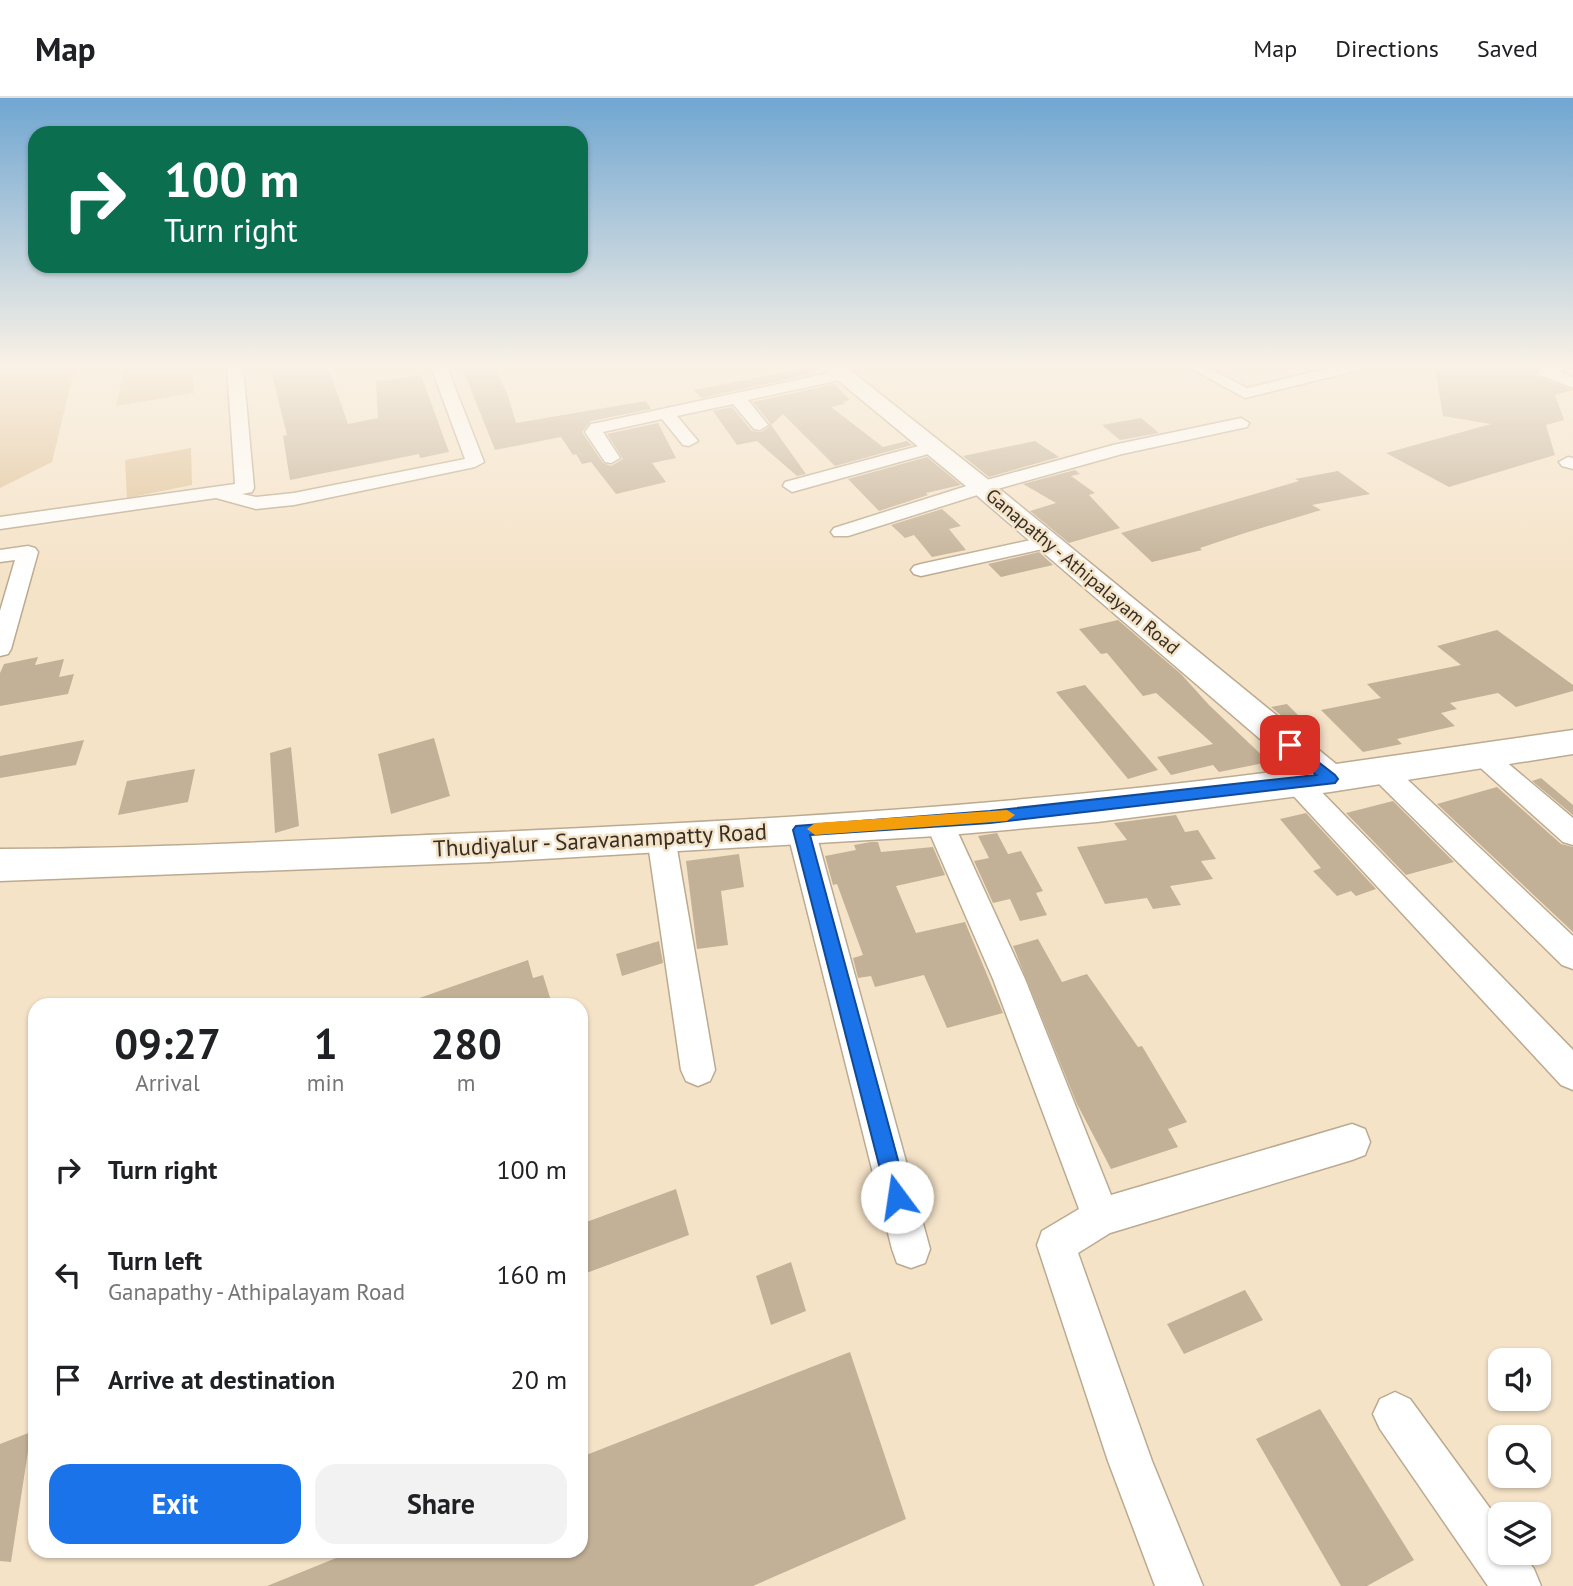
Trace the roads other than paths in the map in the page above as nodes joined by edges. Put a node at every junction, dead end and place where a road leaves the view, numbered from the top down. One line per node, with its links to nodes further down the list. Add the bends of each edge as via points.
1 (239, 436): 12 (street)
2 (465, 436): 12 (street, via 475,462 294,499 256,503)
3 (597, 436): 9 (street)
4 (685, 436): 7 (street)
5 (920, 436): 8 (main road, Ganapathy - Athipalayam Road)
6 (1176, 436): 11 (street)
7 (689, 441)
8 (933, 447): 10 (street); 11 (main road, Ganapathy - Athipalayam Road)
9 (611, 458)
10 (792, 486)
11 (983, 487): 14 (street); 15 (main road, Ganapathy - Athipalayam Road)
12 (242, 493): 13 (street, via 216,492)
13 (0, 523)
14 (841, 532)
15 (1049, 542): 17 (street); 22 (main road, Ganapathy - Athipalayam Road)
16 (0, 556): 18 (street, via 28,552)
17 (921, 570)
18 (1, 641)
19 (1570, 746): 20 (main road, Thudiyalur - Saravanampatty Road)
20 (1483, 756): 21 (main road, Thudiyalur - Saravanampatty Road); 25 (street)
21 (1382, 771): 22 (main road, Thudiyalur - Saravanampatty Road); 28 (street)
22 (1313, 781): 23 (main road, Thudiyalur - Saravanampatty Road); 30 (street)
23 (939, 822): 24 (main road, Thudiyalur - Saravanampatty Road); 32 (street, via 1009,979)
24 (801, 830): 26 (main road, Thudiyalur - Saravanampatty Road); 33 (street)
25 (1573, 834)
26 (660, 837): 27 (main road, Thudiyalur - Saravanampatty Road); 29 (street)
27 (0, 865)
28 (1573, 956)
29 (698, 1070)
30 (1573, 1074)
31 (1352, 1142): 32 (street)
32 (1101, 1217): 35 (street, via 1056,1245 1130,1461)
33 (911, 1249)
34 (1395, 1414): 36 (street)
35 (1179, 1586)
36 (1517, 1586)

